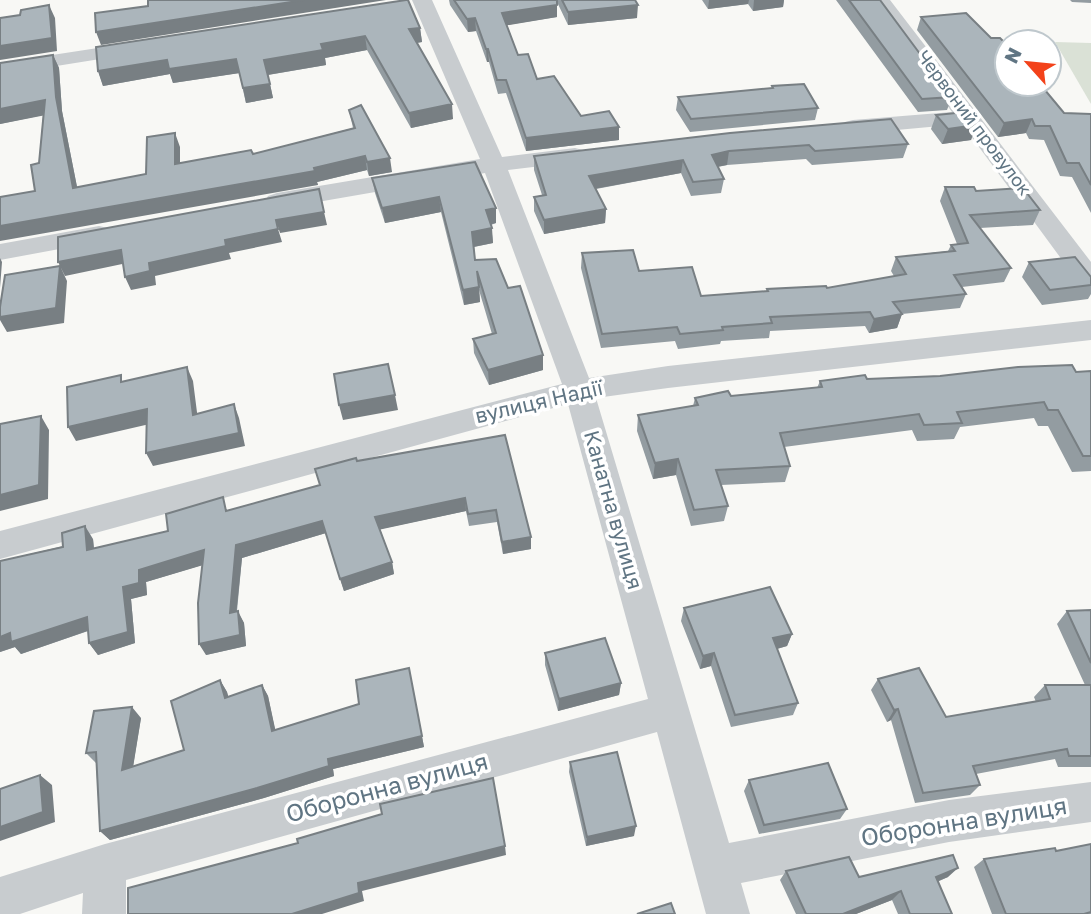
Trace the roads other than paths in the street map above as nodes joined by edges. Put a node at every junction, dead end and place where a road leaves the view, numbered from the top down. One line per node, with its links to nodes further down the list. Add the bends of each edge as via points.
1 (880, 0): 5 (street, Червоний провулок)
2 (424, 2): 8 (street, Канатна вулиця)
3 (154, 46): 4 (street)
4 (0, 69)
5 (970, 117): 6 (street); 12 (street, Червоний провулок)
6 (835, 128)
7 (604, 152): 8 (street)
8 (494, 165): 9 (street); 14 (street, Канатна вулиця)
9 (255, 205)
10 (121, 230): 11 (street)
11 (0, 251)
12 (1091, 281)
13 (1091, 330): 14 (street, вулиця Надії)
14 (579, 390): 15 (street, вулиця Надії); 16 (street, Канатна вулиця)
15 (0, 545)
16 (669, 711): 18 (street, Оборонна вулиця); 19 (street, Канатна вулиця)
17 (1091, 802): 19 (street, Оборонна вулиця, via 949,821)
18 (105, 865): 20 (street, Оборонна вулиця); 21 (street)
19 (714, 867): 22 (street, Канатна вулиця)
20 (0, 899)
21 (104, 914)
22 (728, 914)

